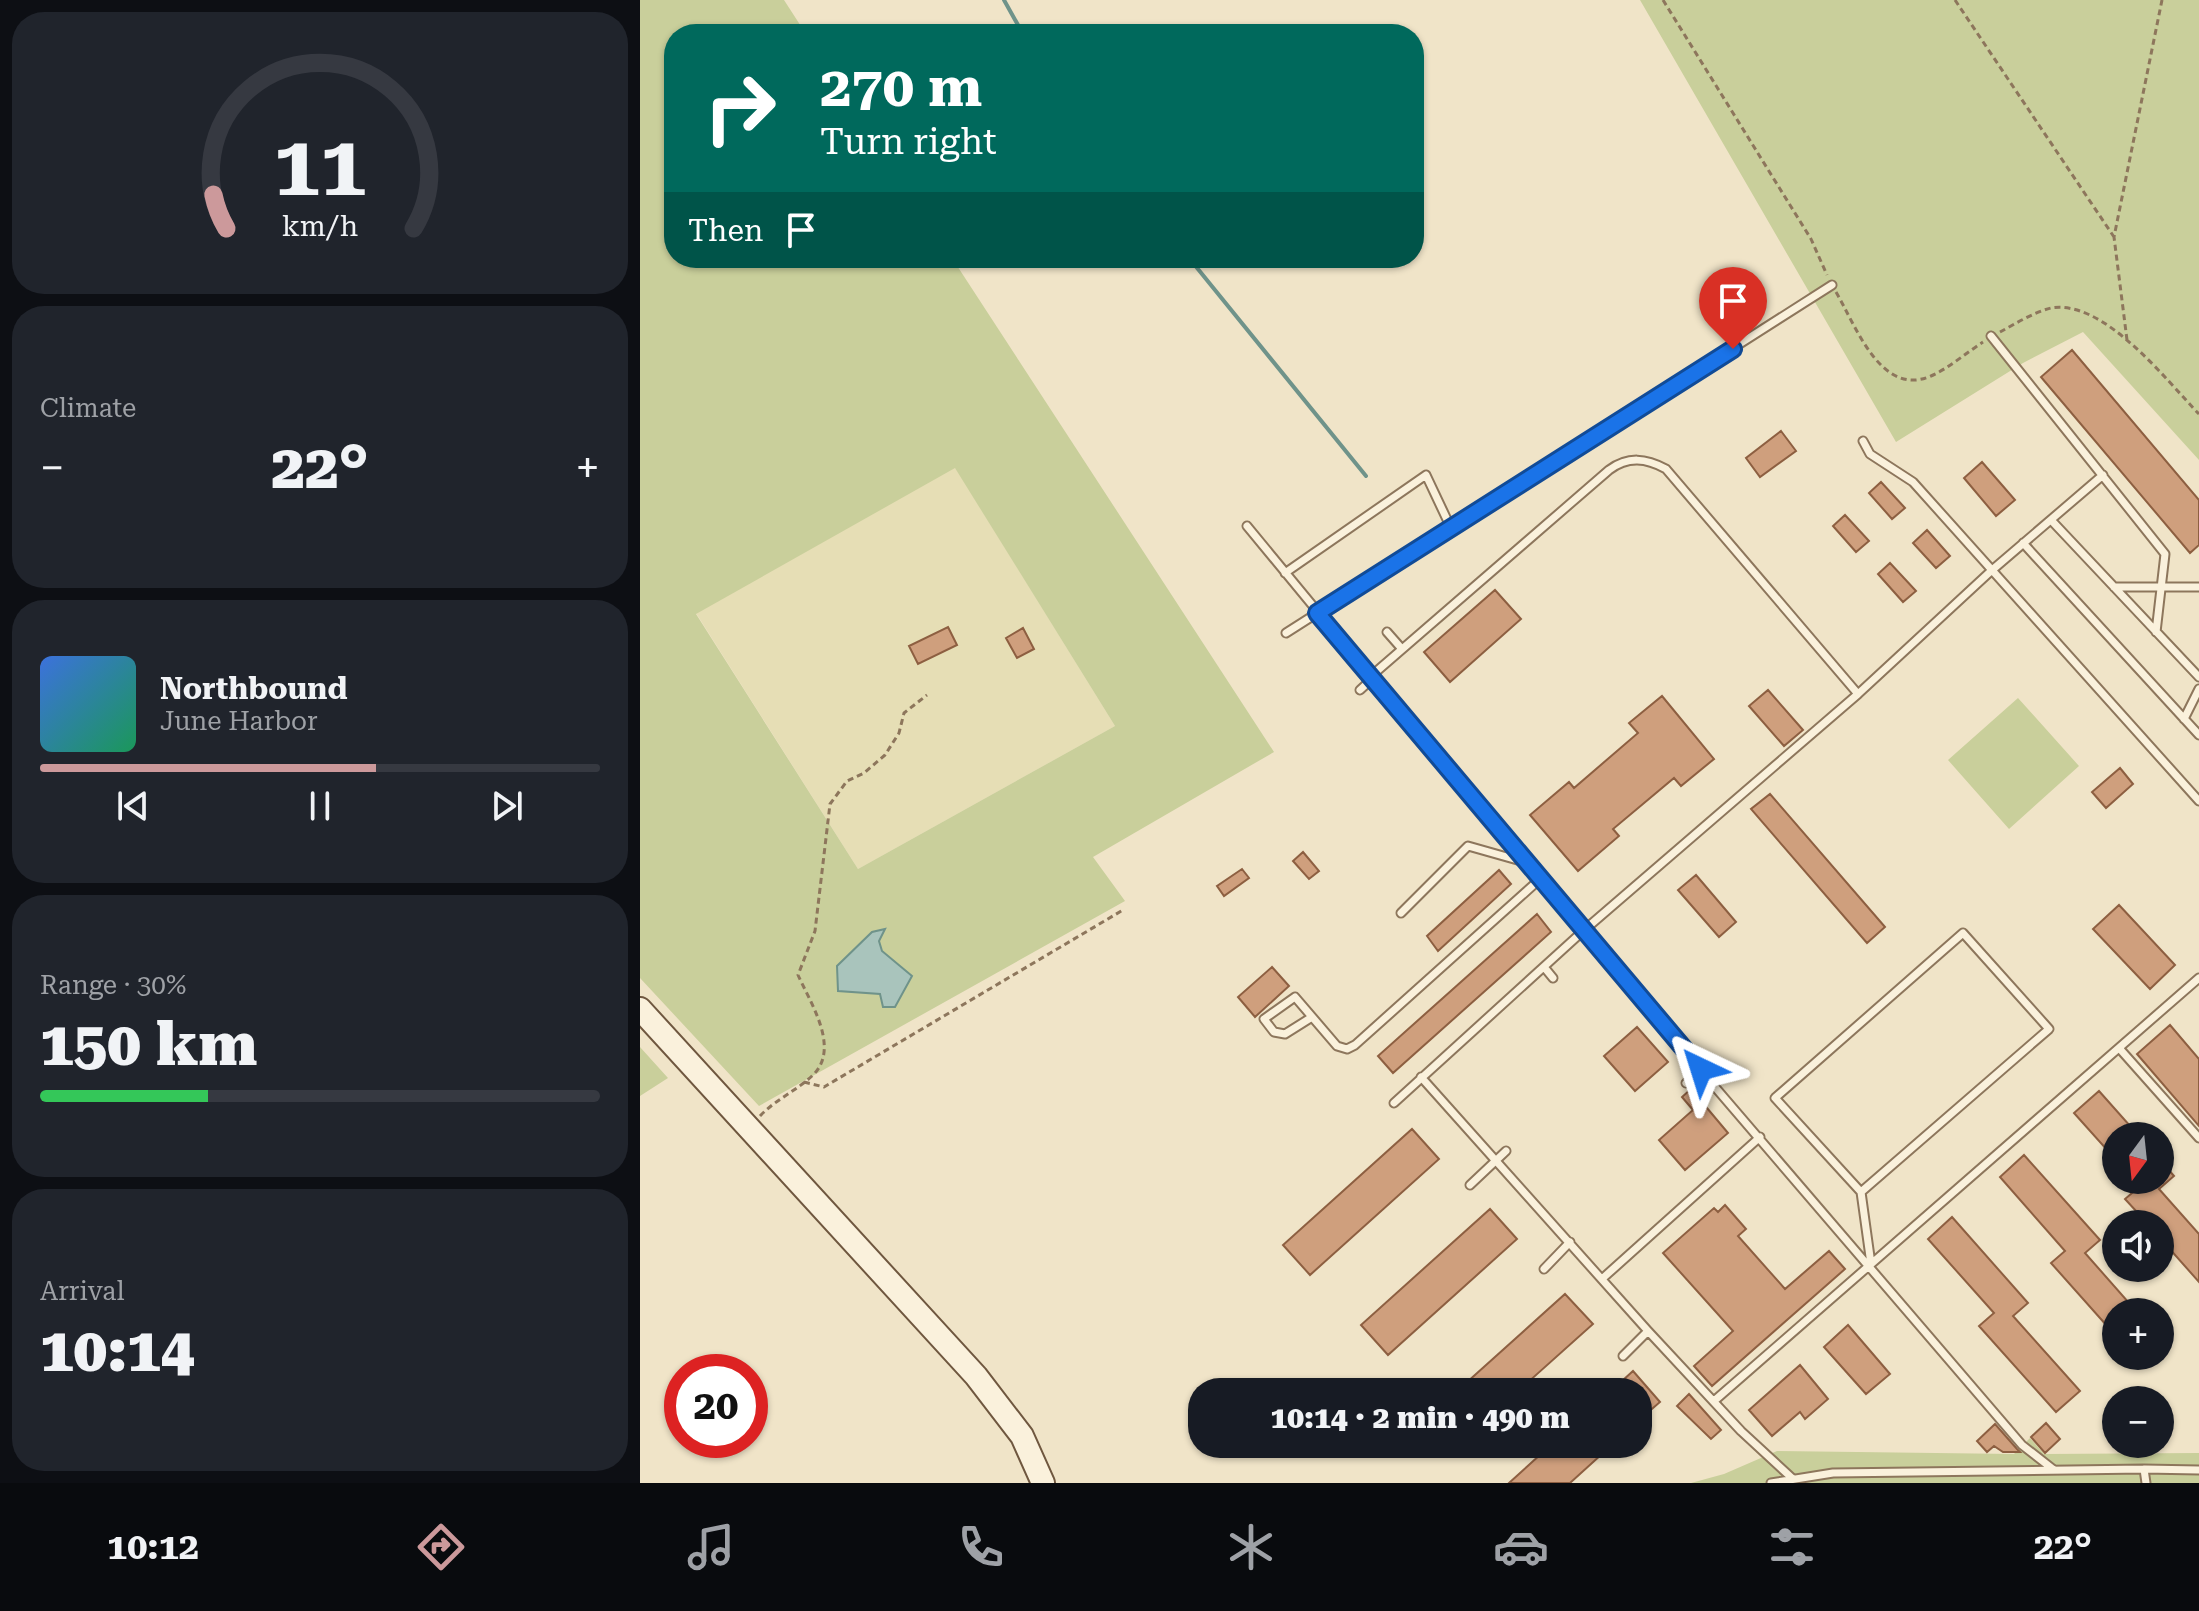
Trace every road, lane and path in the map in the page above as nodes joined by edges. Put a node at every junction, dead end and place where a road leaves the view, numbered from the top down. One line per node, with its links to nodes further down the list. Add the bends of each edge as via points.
1 (1663, 0): 5 (path, via 1811,239)
2 (1955, 0): 4 (path)
3 (2162, 0): 4 (path)
4 (2114, 237): 7 (path)
5 (1832, 285): 6 (path, via 1873,357 1894,377 1908,381 1934,375); 13 (lane)
6 (1991, 336): 7 (path, via 2059,308 2083,312); 10 (lane)
7 (2127, 340): 8 (path)
8 (2199, 414)
9 (1863, 441): 15 (lane, via 1878,460 1913,482)
10 (2103, 475): 11 (lane); 18 (lane, via 2165,554)
11 (2051, 520): 14 (lane); 17 (lane)
12 (1247, 526): 16 (lane)
13 (1451, 528): 16 (lane, via 1426,475); 20 (lane)
14 (2023, 543): 15 (lane); 31 (lane)
15 (1991, 571): 29 (lane); 33 (lane)
16 (1285, 573): 20 (lane)
17 (2114, 587): 18 (lane); 22 (lane)
18 (2161, 587): 19 (lane); 22 (lane)
19 (2199, 587)
20 (1317, 613): 23 (lane); 26 (lane)
21 (1387, 632): 24 (lane)
22 (2156, 632): 25 (lane)
23 (1286, 633)
24 (1402, 649): 26 (lane); 29 (lane, via 1619,462 1644,460 1666,469)
25 (2199, 677)
26 (1371, 678): 28 (lane); 34 (lane)
27 (2199, 689): 31 (lane)
28 (1360, 690)
29 (1858, 694): 38 (lane)
30 (927, 695): 47 (path, via 904,713 885,755 847,781 830,804 817,919 798,975 823,1029 821,1061)
31 (2184, 719): 32 (lane)
32 (2199, 735)
33 (2199, 801)
34 (1524, 862): 35 (lane); 37 (lane, via 1468,846)
35 (1539, 880): 38 (lane); 43 (lane, via 1355,1045 1337,1046)
36 (1123, 910): 47 (path, via 824,1087)
37 (1401, 913)
38 (1582, 932): 39 (lane); 45 (lane)
39 (1544, 967): 40 (lane); 46 (lane)
40 (1553, 978)
41 (2199, 978): 44 (lane)
42 (640, 1009): 50 (street)
43 (1312, 1017): 43 (lane, via 1285,1034 1274,1032 1264,1019 1295,997)
44 (2119, 1048): 52 (lane); 58 (lane)
45 (1701, 1069): 48 (lane); 51 (lane)
46 (1421, 1077): 49 (lane); 54 (lane)
47 (803, 1082): 50 (path)
48 (1686, 1083)
49 (1394, 1103)
50 (749, 1127): 68 (street, via 976,1376 1022,1436)
51 (1760, 1137): 58 (lane); 60 (lane)
52 (2199, 1138)
53 (1506, 1151): 54 (lane)
54 (1495, 1162): 55 (lane); 57 (lane)
55 (1470, 1185)
56 (1861, 1192): 56 (lane, via 2049,1029 1963,933 1775,1098); 58 (lane)
57 (1570, 1242): 59 (lane); 60 (lane)
58 (1871, 1266): 63 (lane); 65 (lane, via 2022,1445)
59 (1544, 1269)
60 (1603, 1278): 61 (lane)
61 (1648, 1331): 62 (lane); 63 (lane)
62 (1623, 1356)
63 (1714, 1401): 67 (lane)
64 (2144, 1469): 65 (lane); 66 (lane); 70 (lane)
65 (2054, 1470): 67 (lane, via 1833,1473)
66 (2199, 1470)
67 (1793, 1479): 69 (lane)
68 (1043, 1483)
69 (1771, 1483)
70 (2146, 1483)

